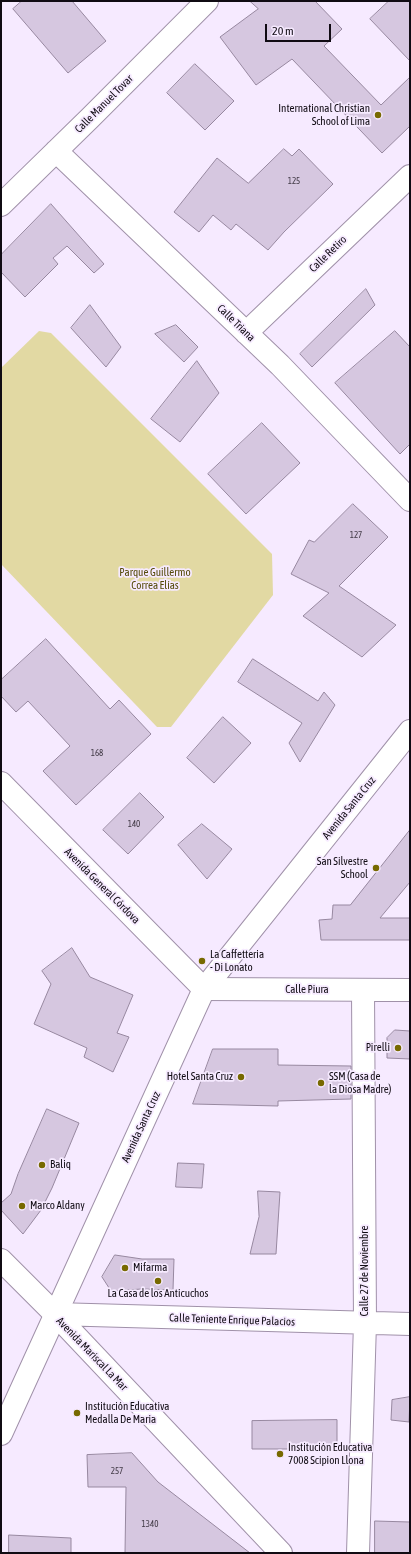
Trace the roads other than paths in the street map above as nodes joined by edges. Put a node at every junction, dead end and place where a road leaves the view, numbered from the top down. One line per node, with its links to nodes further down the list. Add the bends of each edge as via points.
1 (207, 1): 2 (street, Calle Manuel Tovar)
2 (56, 151): 4 (street, Calle Manuel Tovar); 5 (street, Calle Triana)
3 (410, 176): 5 (street, Calle Retiro)
4 (1, 205)
5 (246, 333): 6 (street, Calle Triana)
6 (410, 500)
7 (410, 731): 9 (street, Avenida Santa Cruz)
8 (1, 783): 9 (street, Avenida General Córdova)
9 (204, 989): 10 (street, Calle Piura); 13 (street, Avenida Santa Cruz)
10 (363, 990): 11 (street, Calle Piura); 14 (street, Calle 27 de Noviembre)
11 (410, 990)
12 (1, 1260): 13 (street, Avenida Mariscal La Mar)
13 (54, 1314): 14 (street, Calle Teniente Enrique Palacios); 16 (street, Avenida Santa Cruz); 17 (street, Avenida Mariscal La Mar)
14 (365, 1323): 15 (street, Calle Teniente Enrique Palacios); 18 (street, Calle 27 de Noviembre)
15 (410, 1324)
16 (1, 1434)
17 (282, 1553)
18 (358, 1553)

